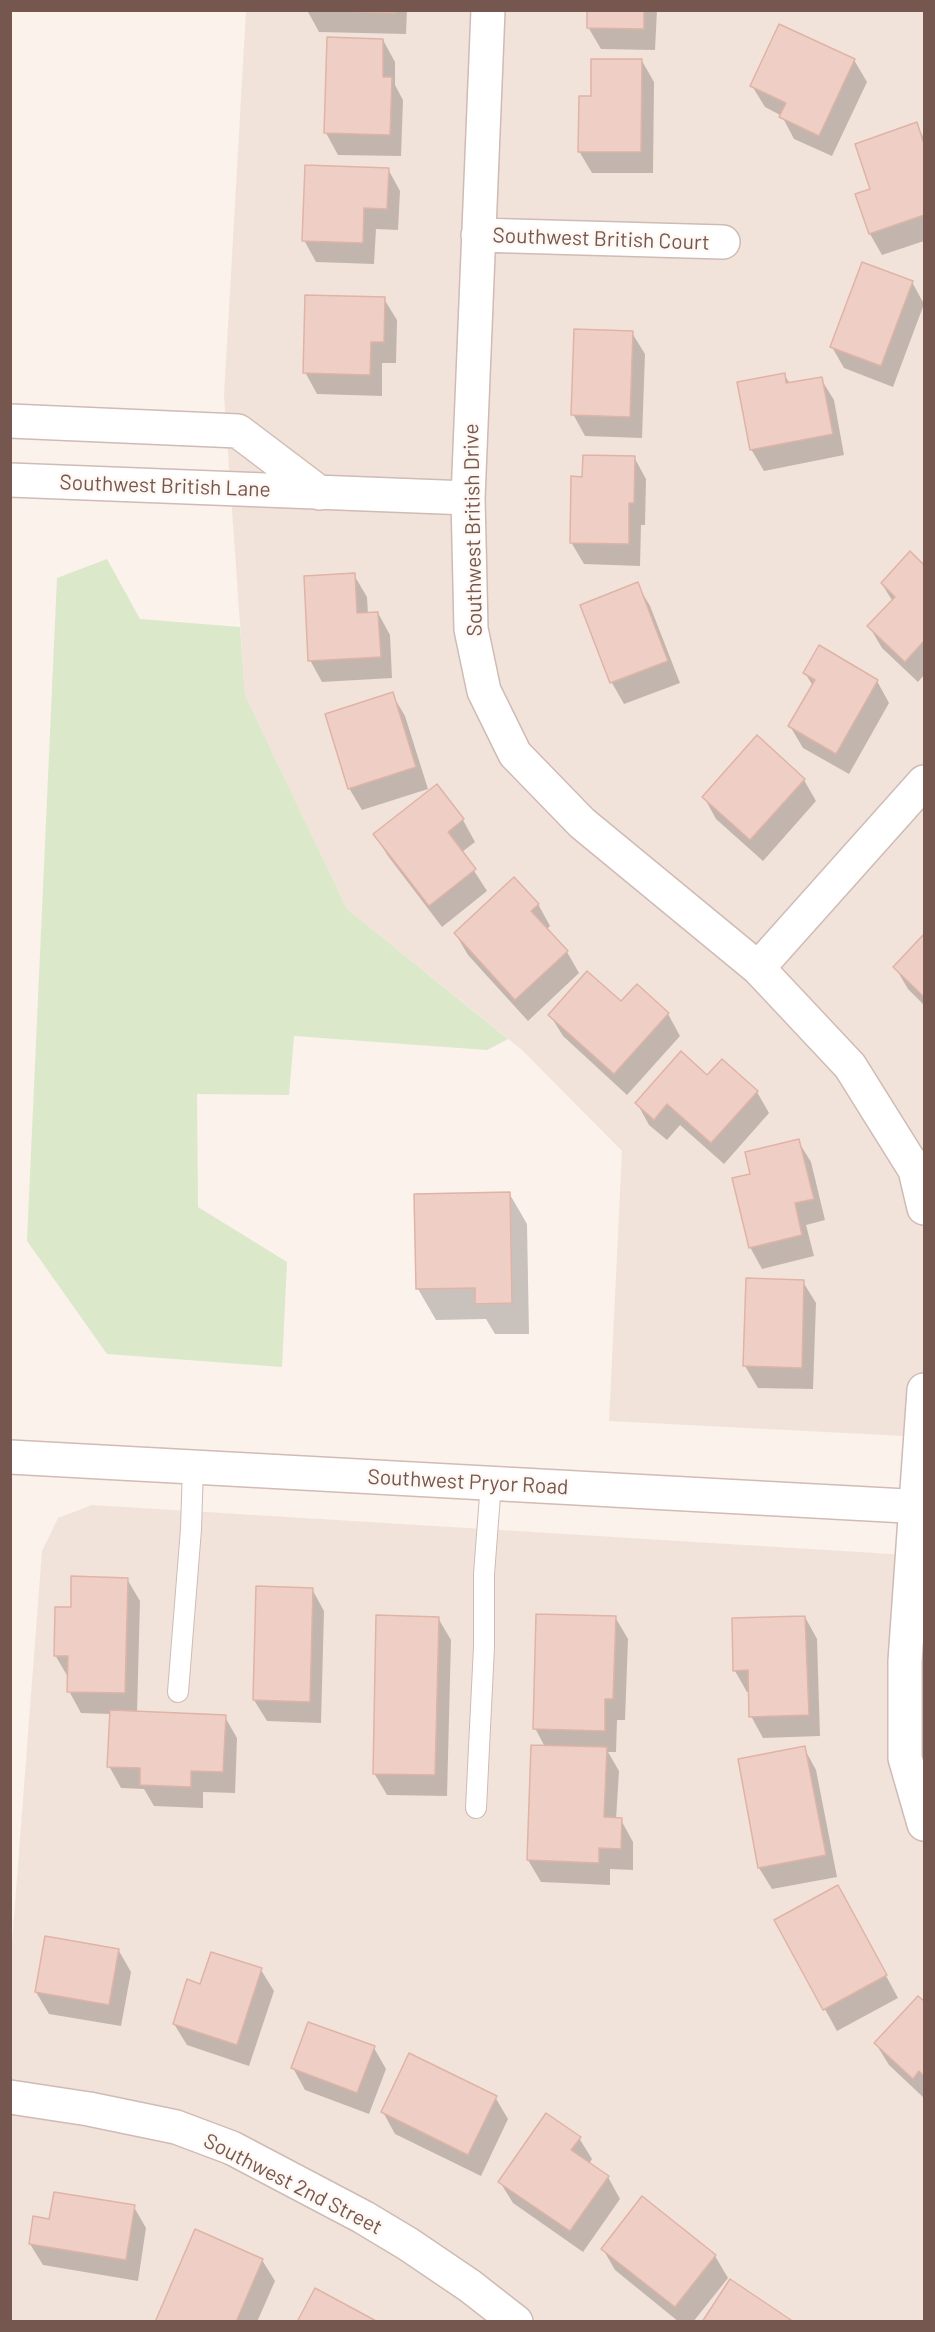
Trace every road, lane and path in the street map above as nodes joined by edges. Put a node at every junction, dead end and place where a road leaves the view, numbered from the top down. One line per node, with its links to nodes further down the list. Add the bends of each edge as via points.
1 (488, 10): 2 (street, Southwest British Drive)
2 (478, 235): 3 (street, Southwest British Court); 7 (street, Southwest British Drive)
3 (723, 242)
4 (10, 421): 6 (street, Southwest British Lane, via 238,431)
5 (10, 480): 6 (street, Southwest British Lane)
6 (320, 492): 7 (street, Southwest British Lane)
7 (468, 498): 9 (street, Southwest British Drive, via 471,629 484,691 516,754 582,823)
8 (924, 782): 9 (street)
9 (758, 968): 10 (street, Southwest British Drive, via 850,1066)
10 (920, 1168): 11 (street)
11 (924, 1208)
12 (924, 1390): 16 (street)
13 (10, 1457): 14 (street, Southwest Pryor Road)
14 (193, 1467): 15 (street, Southwest Pryor Road); 17 (lane)
15 (491, 1483): 16 (street, Southwest Pryor Road); 18 (lane)
16 (921, 1507): 19 (street, via 905,1661 904,1758)
17 (178, 1692)
18 (476, 1808)
19 (924, 1824)
20 (10, 2097): 21 (street, Southwest 2nd Street, via 176,2127 232,2148 408,2244)
21 (516, 2322)

